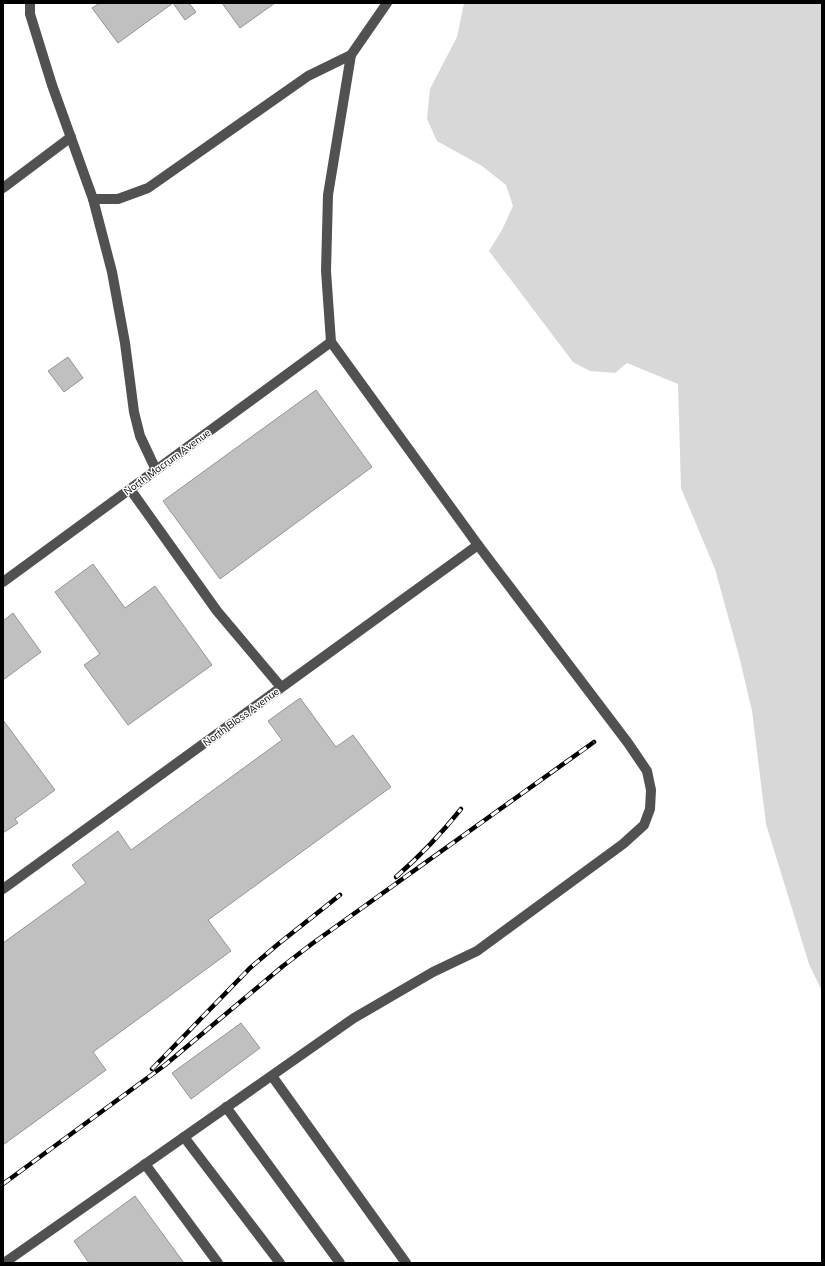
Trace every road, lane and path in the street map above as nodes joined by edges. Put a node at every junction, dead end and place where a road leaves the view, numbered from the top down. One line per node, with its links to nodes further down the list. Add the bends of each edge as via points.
1 (30, 3): 4 (street, via 30,14)
2 (387, 3): 3 (street)
3 (351, 55): 6 (street, via 308,76 148,188 118,200); 7 (street, via 328,194 326,271)
4 (71, 137): 5 (street); 6 (street)
5 (3, 188)
6 (93, 198): 8 (street, via 112,272 134,412 140,436)
7 (331, 342): 8 (street, North Macrum Avenue); 10 (street)
8 (156, 470): 9 (street, North Macrum Avenue)
9 (130, 489): 11 (street, North Macrum Avenue); 12 (street, via 217,611)
10 (478, 545): 12 (street, North Bloss Avenue); 14 (street, via 647,771 651,790 650,809 644,825 623,844 477,951 384,999)
11 (3, 582)
12 (281, 687): 13 (street, North Bloss Avenue)
13 (3, 889)
14 (272, 1076): 15 (street); 22 (street)
15 (226, 1107): 16 (street); 21 (street)
16 (184, 1137): 17 (street); 20 (street)
17 (145, 1164): 18 (street); 19 (street)
18 (4, 1263)
19 (218, 1263)
20 (280, 1263)
21 (340, 1263)
22 (406, 1263)

